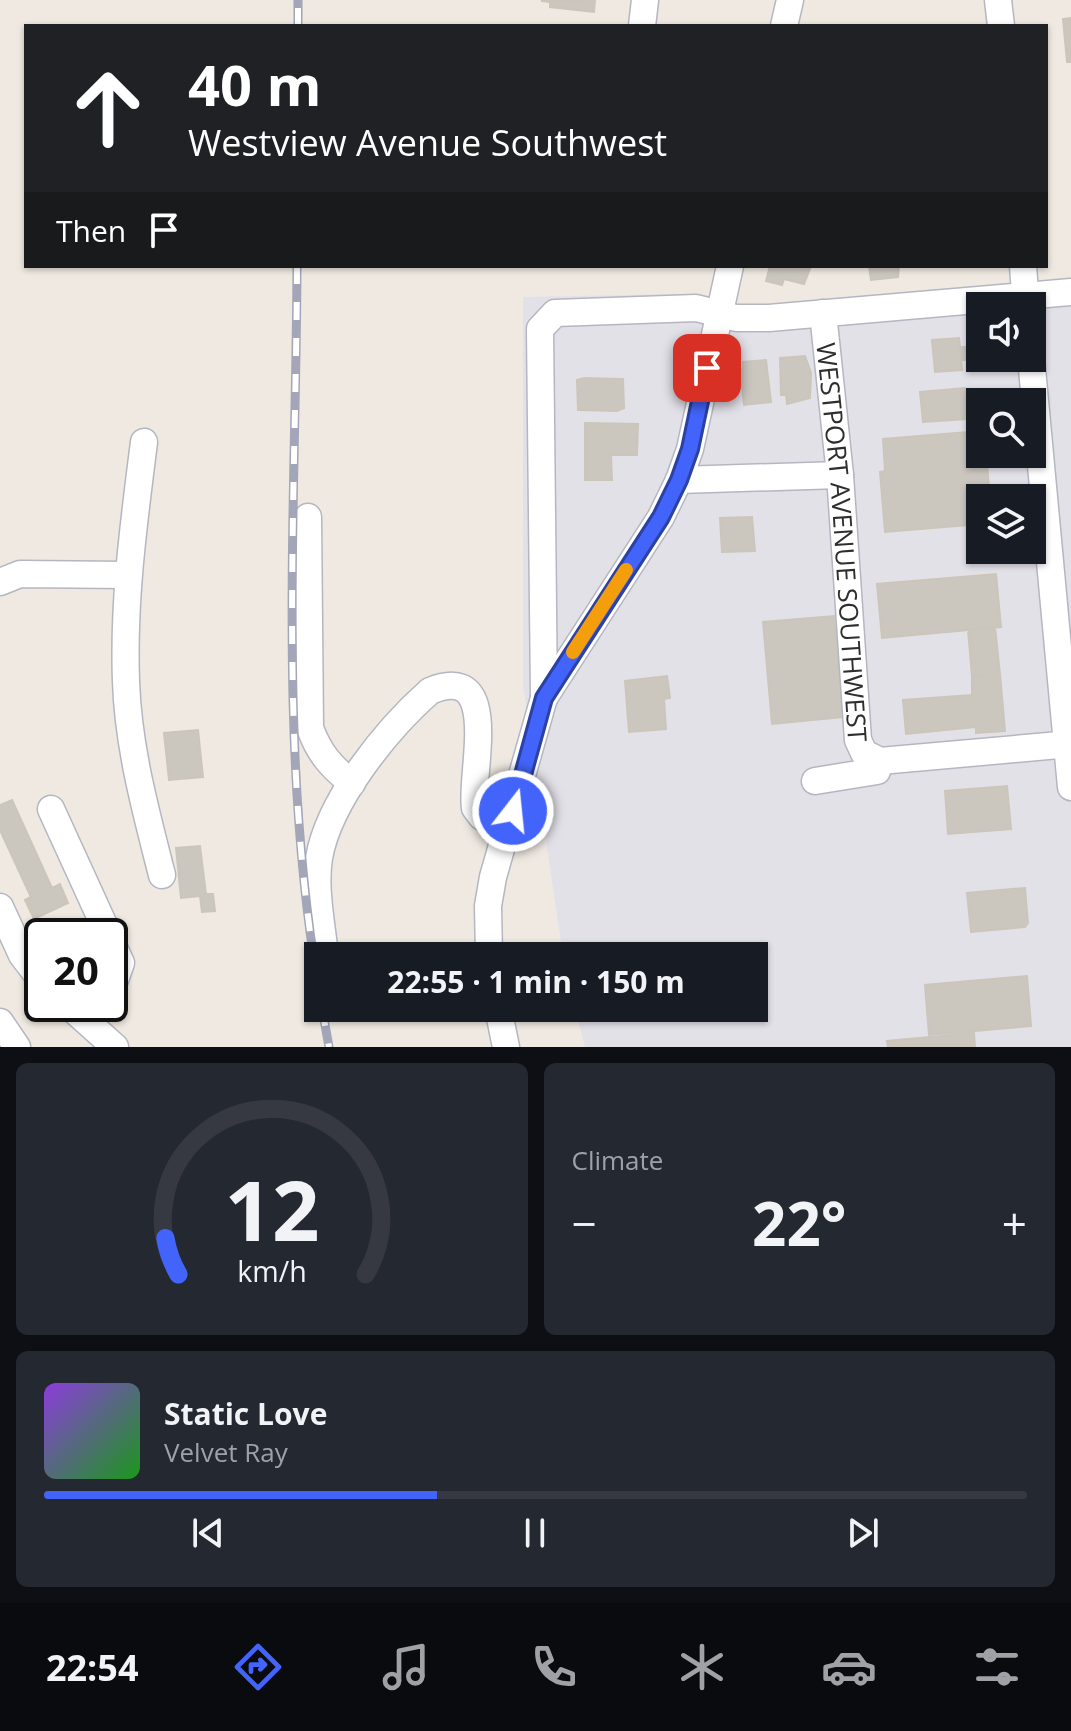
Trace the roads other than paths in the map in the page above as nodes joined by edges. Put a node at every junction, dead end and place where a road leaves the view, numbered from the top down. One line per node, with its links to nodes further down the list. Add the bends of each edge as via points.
1 (645, 0): 4 (street)
2 (790, 0): 5 (street)
3 (998, 0): 6 (street)
4 (642, 24)
5 (784, 24)
6 (1001, 24)
7 (730, 268): 14 (street)
8 (1023, 268): 9 (street)
9 (1025, 292)
10 (1071, 292): 11 (street)
11 (1046, 297)
12 (966, 305): 13 (street)
13 (823, 313): 14 (street, via 769,318); 17 (street, WESTPORT AVENUE SOUTHWEST)
14 (719, 314): 18 (street); 22 (street, via 696,308 555,313 540,329)
15 (1032, 372): 23 (street)
16 (144, 442): 20 (street)
17 (840, 475): 18 (street); 24 (street, WESTPORT AVENUE SOUTHWEST, via 858,740 864,753)
18 (679, 480): 22 (street, via 661,517)
19 (308, 517): 26 (street, via 310,728 332,768)
20 (127, 575): 21 (street, via 20,574); 30 (street, via 125,684 139,787)
21 (0, 582)
22 (544, 698): 29 (street)
23 (1069, 745): 24 (street); 27 (street)
24 (880, 761): 25 (street, via 877,771)
25 (815, 781)
26 (352, 783): 29 (street, via 424,696 442,686 457,687 477,707 480,722 475,808); 33 (street, via 335,811 319,859)
27 (1071, 787)
28 (51, 809): 32 (street)
29 (507, 829): 34 (street, via 488,906)
30 (162, 875)
31 (0, 907): 35 (street)
32 (100, 918)
33 (324, 942)
34 (489, 942)
35 (24, 958)
36 (0, 1022): 39 (street)
37 (87, 1022): 40 (street)
38 (501, 1022): 41 (street)
39 (17, 1047)
40 (115, 1047)
41 (506, 1047)

